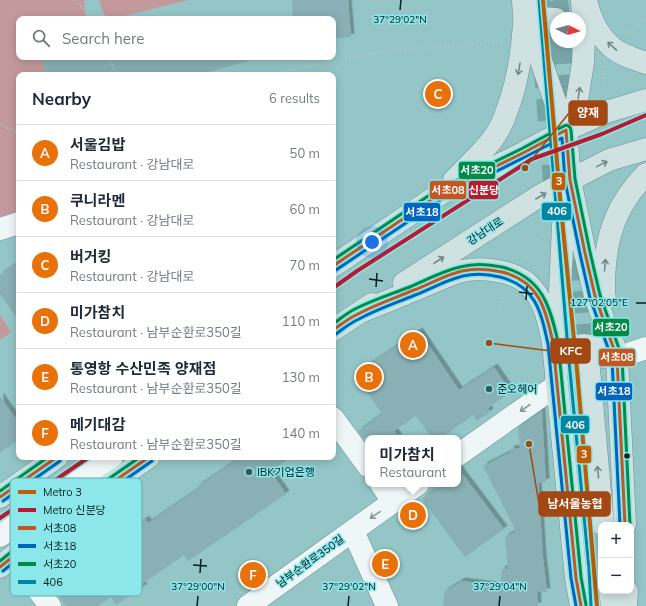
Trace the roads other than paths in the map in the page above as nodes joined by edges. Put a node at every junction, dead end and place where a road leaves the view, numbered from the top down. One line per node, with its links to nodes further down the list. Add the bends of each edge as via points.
1 (576, 0): 5 (main road)
2 (582, 0): 9 (main road, one-way to 2, via 577,100 583,63)
3 (586, 0): 7 (main road, one-way to 3, via 626,56 609,44 594,23)
4 (525, 5): 6 (main road, via 531,7 536,14); 9 (main road, via 539,55); 13 (main road, one-way to 13, via 519,71 505,116 489,144)
5 (571, 12)
6 (550, 18)
7 (646, 63)
8 (646, 100): 9 (main road, via 606,112)
9 (566, 130): 12 (main road); 13 (main road)
10 (646, 149): 12 (main road, 강남대로, one-way to 10, via 610,160)
11 (646, 174): 20 (main road, one-way to 11, via 604,292 606,258 616,216)
12 (570, 180): 17 (main road, 강남대로, one-way to 12, via 512,213); 20 (main road, via 595,296); 21 (main road, via 563,226)
13 (440, 194): 16 (main road)
14 (16, 224): 15 (street)
15 (0, 229)
16 (338, 264)
17 (360, 312): 18 (main road, 강남대로); 21 (main road, via 462,271 489,270 514,276 526,282 535,291 549,321)
18 (336, 328)
19 (646, 348): 20 (street)
20 (617, 358): 21 (main road, via 608,362 596,348 577,346 568,350 558,364); 37 (main road)
21 (556, 382): 23 (street, one-way to 23); 51 (main road)
22 (336, 422): 27 (street)
23 (461, 454)
24 (53, 460): 28 (main road)
25 (108, 460): 29 (street)
26 (145, 460): 30 (main road)
27 (365, 462)
28 (27, 478)
29 (82, 478)
30 (119, 478)
31 (383, 487): 35 (street)
32 (414, 487): 35 (street, 남부순환로350길)
33 (10, 490): 34 (main road)
34 (0, 497)
35 (393, 502): 39 (street, 남부순환로350길, one-way to 39)
36 (603, 522): 52 (main road, one-way to 52, via 579,360)
37 (625, 522)
38 (10, 529): 40 (street)
39 (353, 531): 49 (street, 남부순환로350길); 50 (street, 남부순환로350길)
40 (0, 536)
41 (10, 546): 42 (street)
42 (0, 551)
43 (10, 559): 44 (main road)
44 (0, 567)
45 (610, 594): 53 (main road)
46 (627, 594): 54 (main road)
47 (43, 596): 48 (street)
48 (50, 606)
49 (248, 606)
50 (387, 606)
51 (581, 606)
52 (591, 606)
53 (612, 606)
54 (626, 606)

